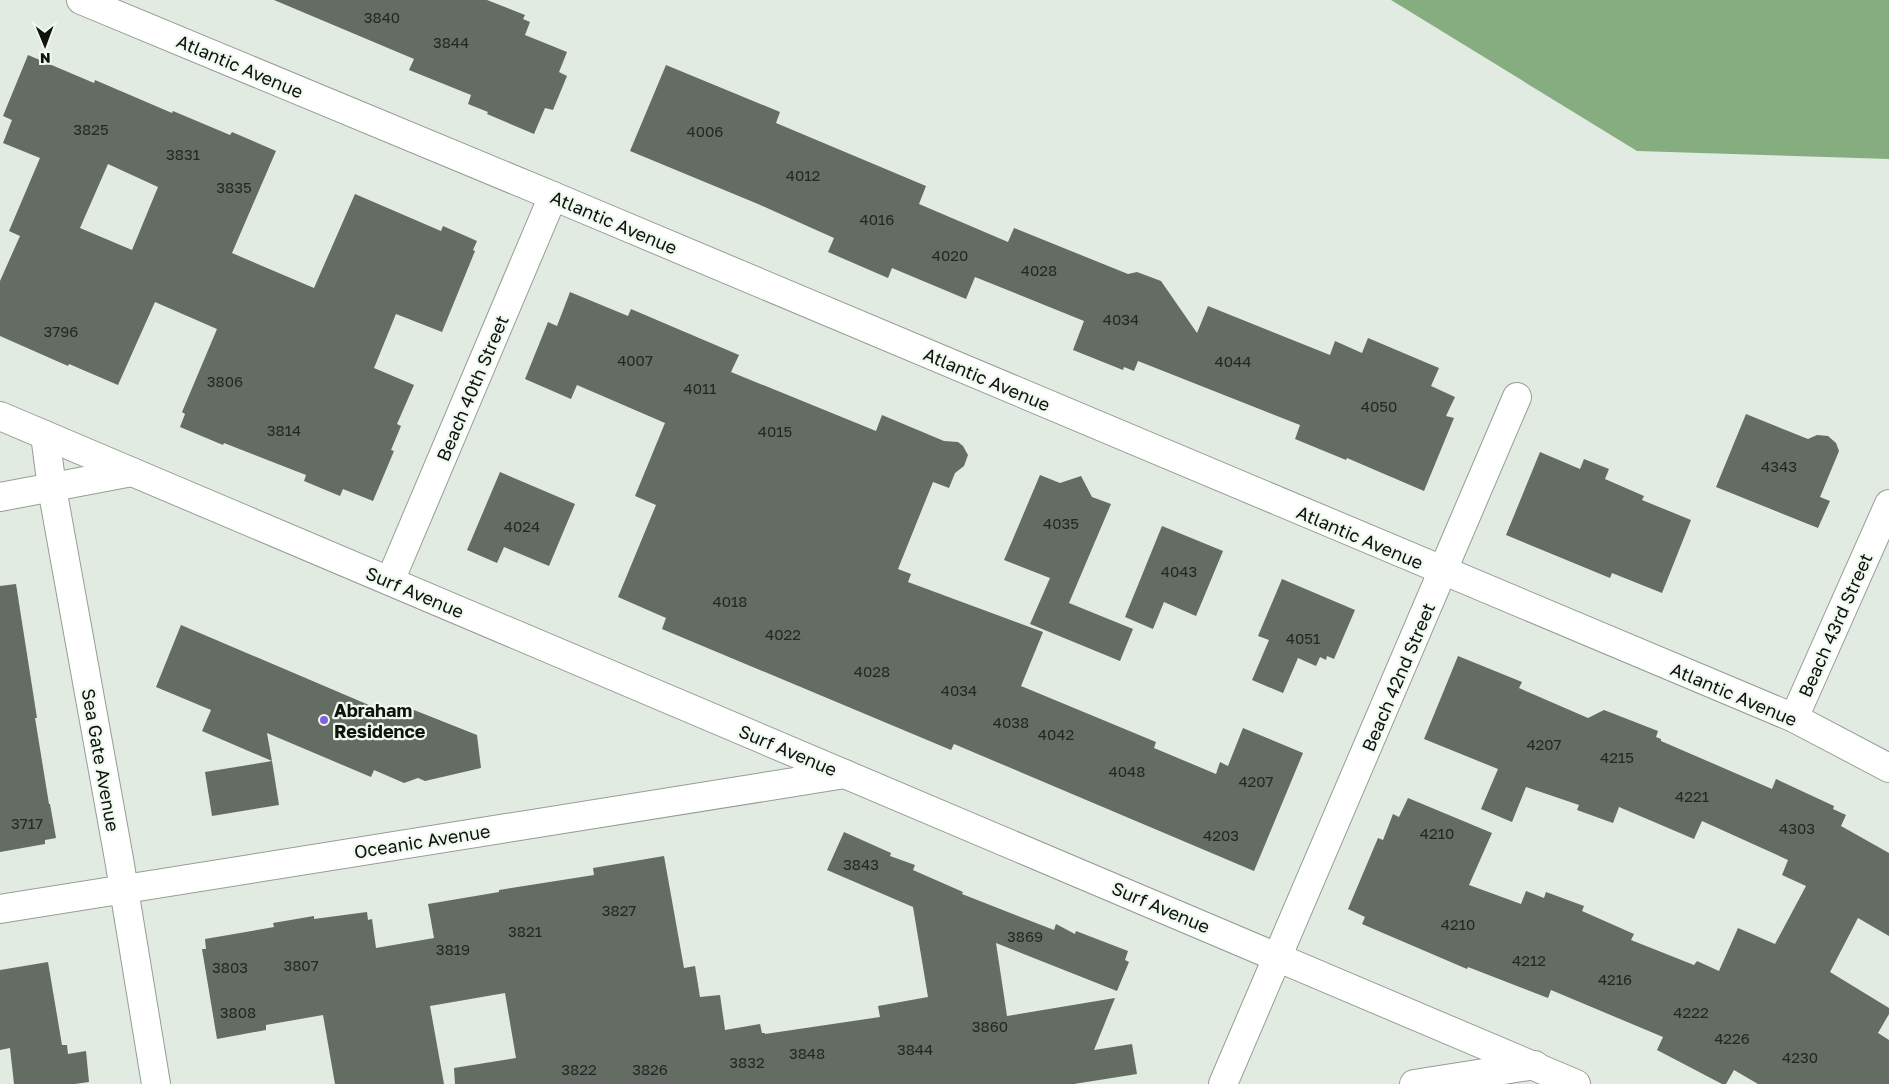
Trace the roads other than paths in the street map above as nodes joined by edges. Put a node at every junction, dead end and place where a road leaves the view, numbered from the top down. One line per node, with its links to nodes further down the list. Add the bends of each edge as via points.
1 (82, 0): 2 (street, Atlantic Avenue)
2 (553, 196): 10 (street, Atlantic Avenue); 11 (street, Beach 40th Street)
3 (1517, 397): 10 (street, Beach 42nd Street)
4 (0, 416): 5 (street, Surf Avenue)
5 (45, 435): 6 (street, Surf Avenue); 7 (street, Sea Gate Avenue)
6 (132, 472): 7 (street); 11 (street, Surf Avenue)
7 (52, 488): 8 (street); 15 (street, Sea Gate Avenue)
8 (0, 497)
9 (1889, 504): 12 (street, Beach 43rd Street)
10 (1443, 572): 12 (street, Atlantic Avenue); 17 (street, Beach 42nd Street)
11 (390, 581): 14 (street, Surf Avenue)
12 (1794, 718): 13 (street, Atlantic Avenue)
13 (1889, 768)
14 (845, 774): 15 (street, Oceanic Avenue); 17 (street, Surf Avenue)
15 (124, 889): 16 (street, Oceanic Avenue); 19 (street, Sea Gate Avenue)
16 (0, 909)
17 (1278, 956): 18 (street, Surf Avenue); 20 (street, Beach 42nd Street)
18 (1536, 1065): 21 (street); 22 (street, Surf Avenue)
19 (156, 1084)
20 (1223, 1084)
21 (1414, 1084)
22 (1576, 1084)

